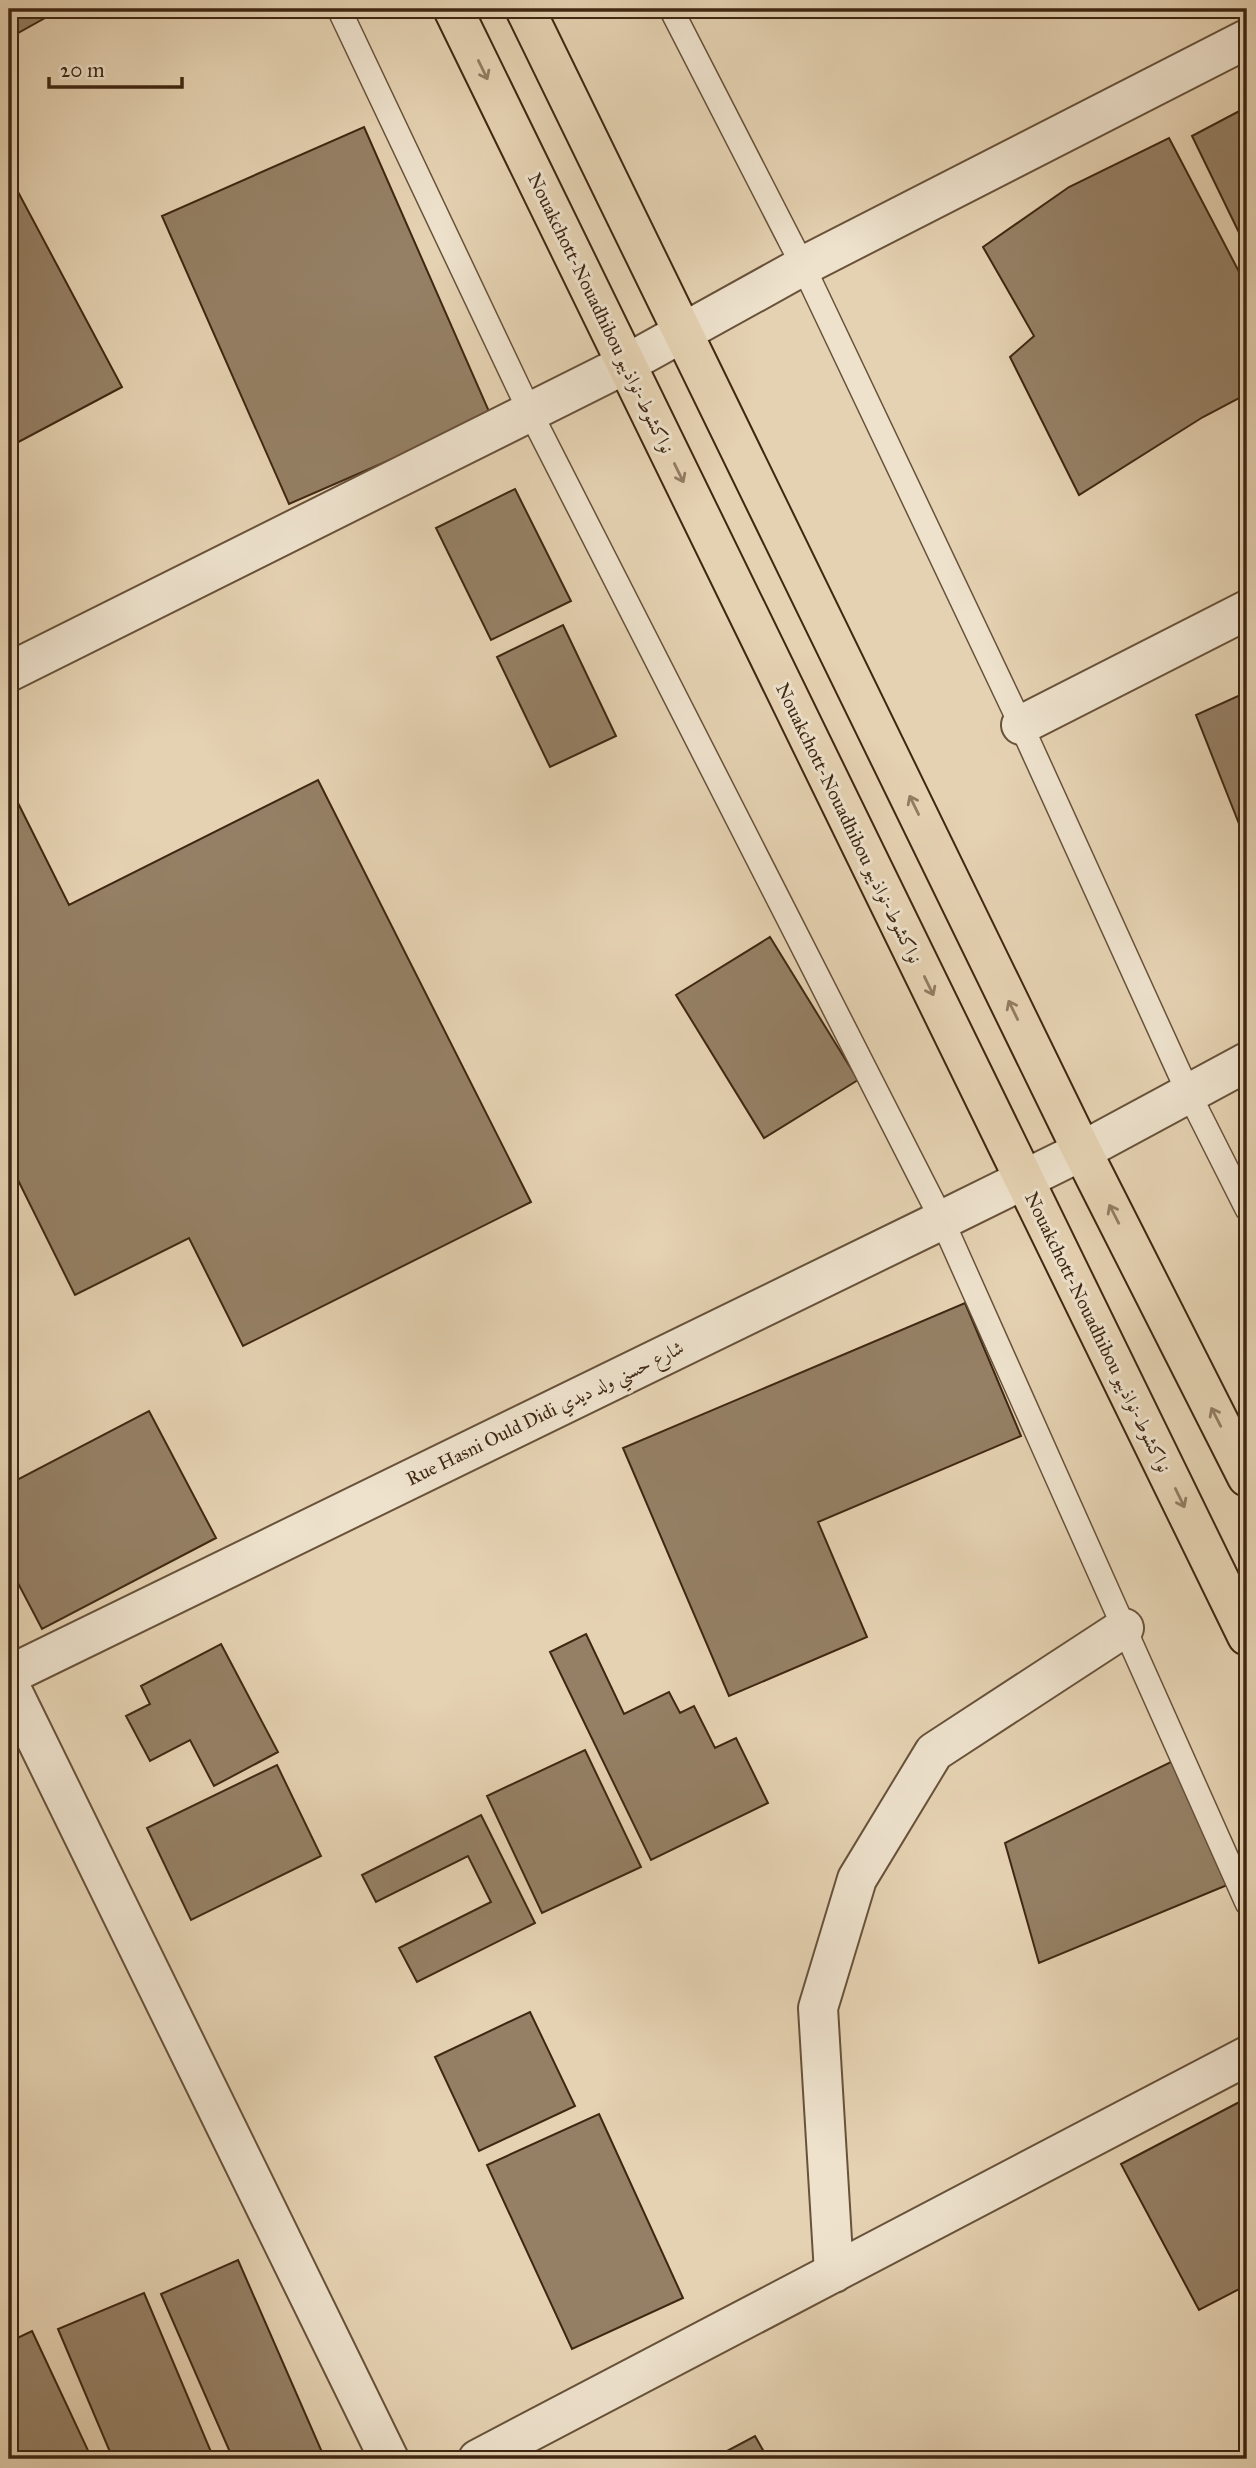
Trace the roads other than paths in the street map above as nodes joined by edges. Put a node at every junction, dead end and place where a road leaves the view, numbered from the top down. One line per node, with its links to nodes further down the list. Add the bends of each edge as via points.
1 (339, 9): 9 (lane)
2 (453, 9): 8 (highway, Nouakchott-Nouadhibou نواكشوط-نواذيبو, one-way to 8)
3 (525, 9): 7 (highway)
4 (671, 9): 6 (lane)
5 (1247, 39): 6 (street)
6 (803, 266): 7 (street); 12 (lane)
7 (684, 333): 8 (street); 15 (highway, one-way to 7)
8 (626, 364): 9 (street); 16 (highway, Nouakchott-Nouadhibou نواكشوط-نواذيبو, one-way to 16)
9 (530, 412): 11 (street); 18 (lane)
10 (1247, 610): 12 (street)
11 (9, 671)
12 (1021, 724): 14 (lane)
13 (1247, 1062): 14 (street, Rue Hasni Ould Didi شارع حسني ولد ديدي)
14 (1188, 1092): 15 (street, Rue Hasni Ould Didi شارع حسني ولد ديدي); 17 (lane)
15 (1082, 1150): 16 (street, Rue Hasni Ould Didi شارع حسني ولد ديدي); 19 (highway, one-way to 15)
16 (1022, 1178): 18 (street, Rue Hasni Ould Didi شارع حسني ولد ديدي); 21 (highway, Nouakchott-Nouadhibou نواكشوط-نواذيبو, one-way to 21)
17 (1247, 1209)
18 (942, 1220): 20 (lane); 22 (street, Rue Hasni Ould Didi شارع حسني ولد ديدي)
19 (1247, 1477)
20 (1124, 1628): 24 (lane); 26 (street, via 934,1752 857,1879 817,2008)
21 (1247, 1636)
22 (9, 1675)
23 (9, 1684): 27 (street)
24 (1247, 1903)
25 (1247, 2056): 26 (street)
26 (834, 2273): 28 (street)
27 (388, 2459)
28 (478, 2459)

